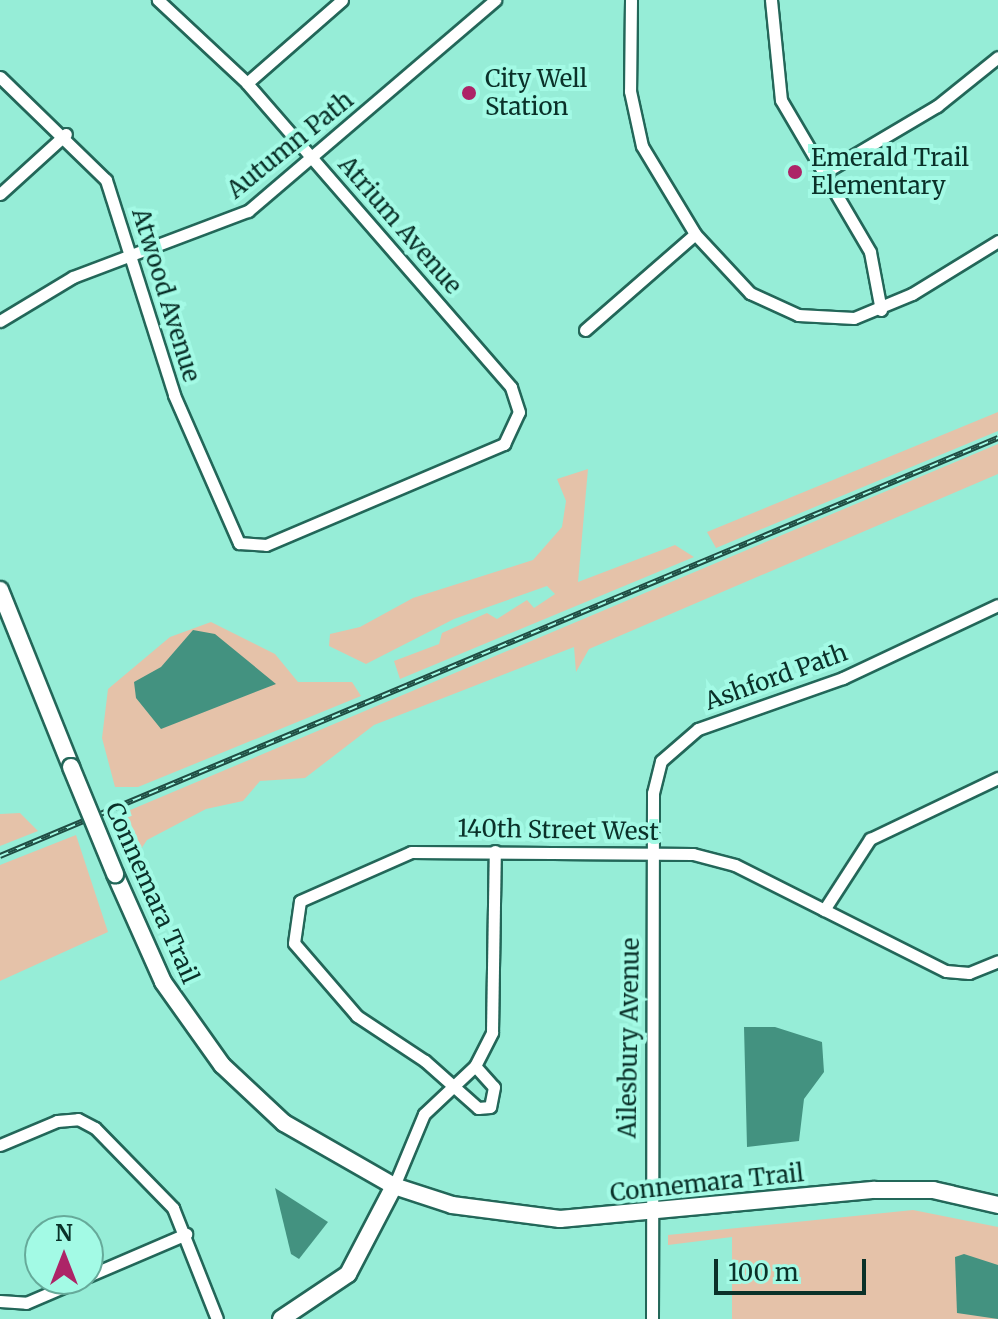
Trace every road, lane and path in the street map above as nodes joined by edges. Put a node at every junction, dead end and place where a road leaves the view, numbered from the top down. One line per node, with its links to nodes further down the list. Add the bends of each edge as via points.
1 (158, 0): 8 (street, Atrium Avenue)
2 (342, 0): 8 (street)
3 (495, 0): 10 (street, Autumn Path)
4 (631, 0): 13 (street, via 634,123)
5 (771, 0): 11 (street, via 781,100)
6 (998, 57): 11 (street, via 937,106)
7 (0, 77): 9 (street, Atwood Avenue)
8 (247, 83): 10 (street, Atrium Avenue)
9 (66, 134): 12 (street); 15 (street, Atwood Avenue, via 106,180)
10 (313, 158): 15 (street, Autumn Path, via 239,216); 19 (street, Atrium Avenue, via 511,387 515,424 487,455)
11 (822, 174): 16 (street, via 870,252)
12 (0, 194)
13 (695, 234): 16 (street, via 726,273 779,308 839,319); 18 (street)
14 (998, 241): 16 (street)
15 (130, 254): 17 (street, Autumn Path, via 44,291); 19 (street, Atwood Avenue, via 168,381 229,532)
16 (881, 310)
17 (0, 321)
18 (585, 330)
19 (254, 547)
20 (0, 590): 30 (street, Connemara Trail, bridge, via 163,982 222,1065 316,1146)
21 (998, 605): 24 (street, Ashford Path, via 843,678 682,738 655,775)
22 (998, 778): 25 (street, via 879,832 847,865)
23 (495, 851): 24 (street, 140th Street West); 27 (street, via 493,1020); 28 (street, 140th Street West, via 411,852 314,891 295,909 294,943 326,985 374,1029)
24 (653, 853): 25 (street, 140th Street West, via 715,857); 32 (street, Ailesbury Avenue)
25 (824, 910): 26 (street, 140th Street West, via 946,971 969,973)
26 (998, 961)
27 (475, 1066): 28 (street); 28 (street, via 494,1087 490,1107 478,1108)
28 (454, 1083): 30 (street, via 424,1114)
29 (0, 1145): 33 (street, via 78,1119 155,1185)
30 (394, 1186): 32 (street, Connemara Trail, via 517,1216); 38 (street, via 348,1274)
31 (998, 1205): 32 (street, Connemara Trail, via 933,1190 875,1190)
32 (653, 1216): 39 (street, Ailesbury Avenue)
33 (186, 1234): 34 (street); 37 (street)
34 (104, 1269)
35 (45, 1295): 36 (street, via 26,1303)
36 (0, 1301)
37 (217, 1319)
38 (281, 1319)
39 (652, 1319)

